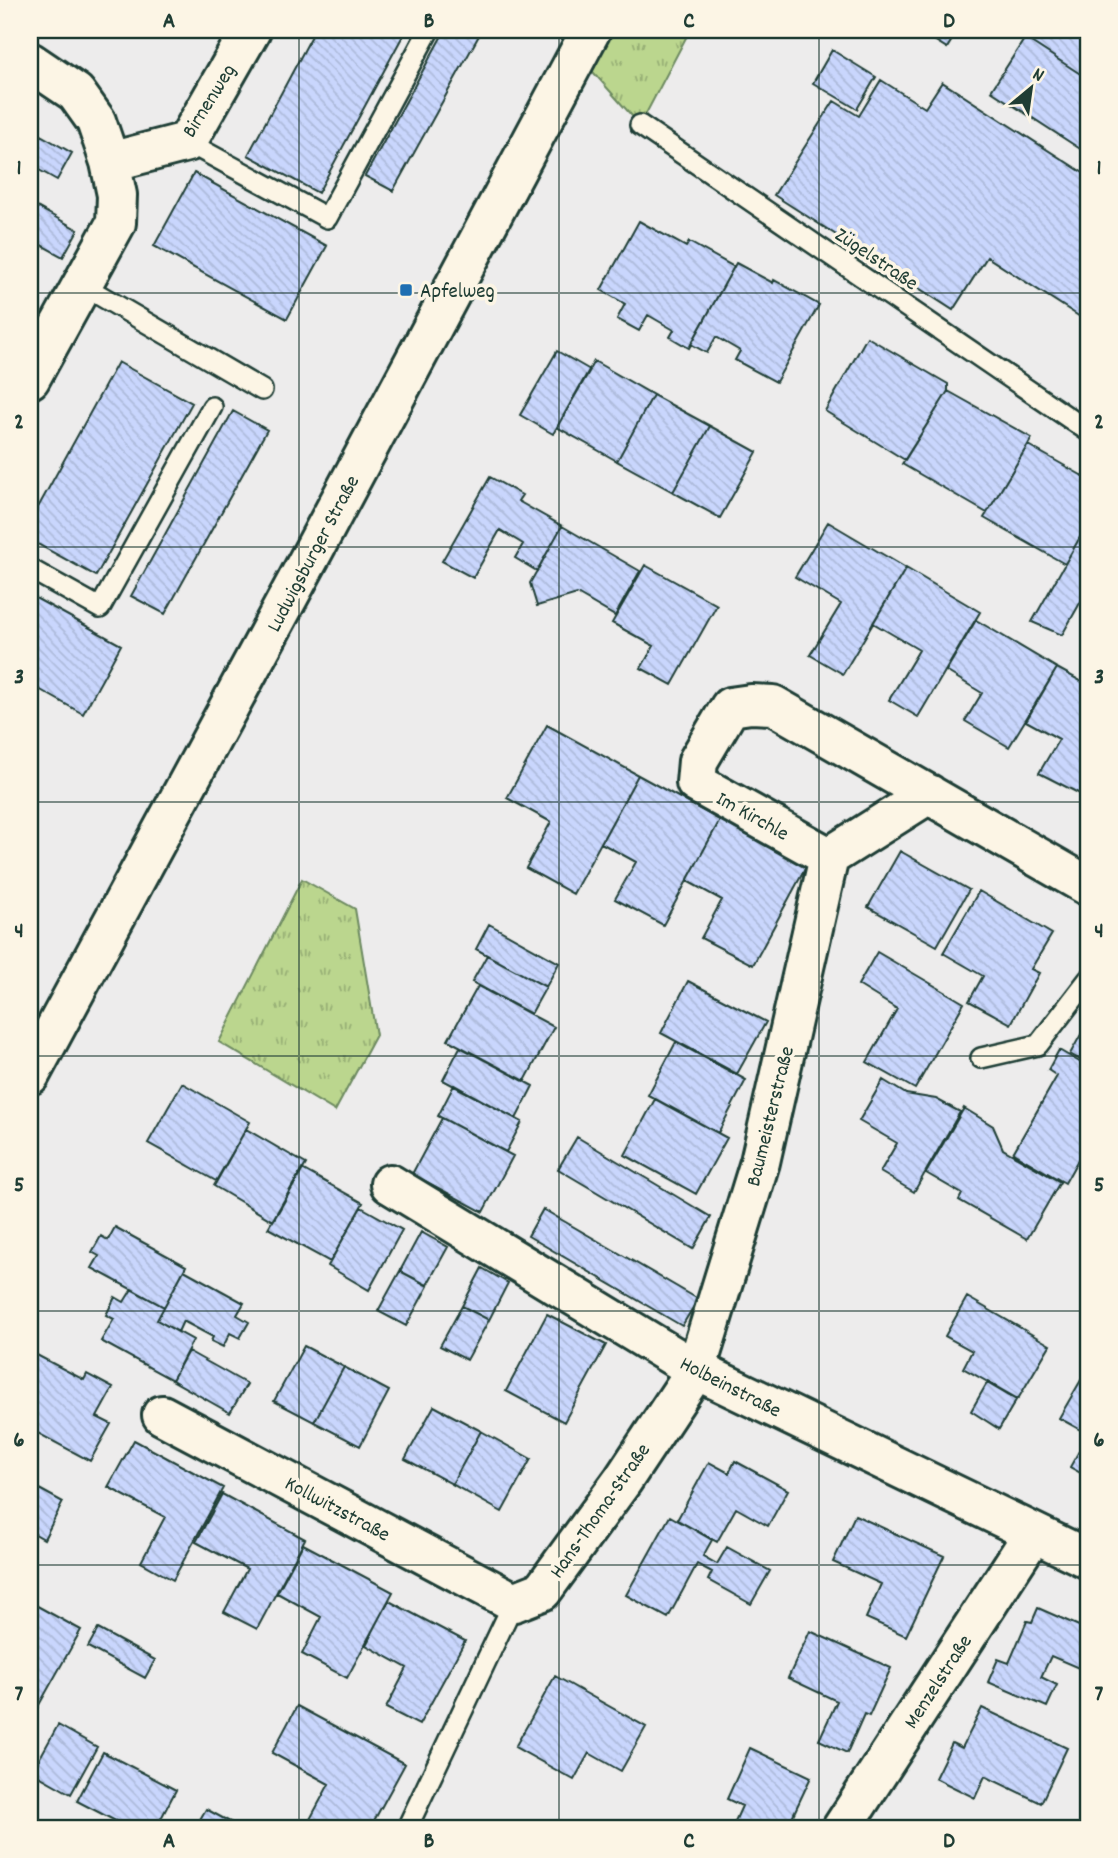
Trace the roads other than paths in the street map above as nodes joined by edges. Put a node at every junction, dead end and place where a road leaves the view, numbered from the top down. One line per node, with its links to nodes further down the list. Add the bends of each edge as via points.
1 (251, 30): 6 (street, Birnenweg)
2 (429, 30): 6 (lane, via 327,218)
3 (591, 30): 19 (street, Ludwigsburger Straße)
4 (30, 62): 7 (street, via 76,93 96,121)
5 (640, 125): 12 (lane, Zügelstraße)
6 (187, 142): 7 (street, Birnenweg)
7 (110, 162): 8 (street, via 117,195 116,223)
8 (82, 285): 9 (street); 10 (lane)
9 (30, 379)
10 (262, 390)
11 (212, 407): 13 (lane, via 100,608)
12 (1088, 431)
13 (30, 569)
14 (929, 794): 15 (street); 15 (street, Im Kirchle, via 773,705 730,707 698,761 696,783); 16 (street, Im Kirchle)
15 (829, 857): 21 (street, Baumeisterstraße, via 760,1162)
16 (1088, 886)
17 (1088, 980): 18 (lane, via 1038,1045)
18 (981, 1058)
19 (30, 1074)
20 (390, 1184): 21 (street, Holbeinstraße)
21 (696, 1370): 23 (street, Holbeinstraße); 25 (street, Hans-Thoma-Straße, via 542,1591)
22 (162, 1415): 25 (street, Kollwitzstraße)
23 (1033, 1534): 24 (street, Holbeinstraße); 27 (street, Menzelstraße)
24 (1088, 1559)
25 (514, 1602): 26 (lane)
26 (407, 1828)
27 (842, 1828)

